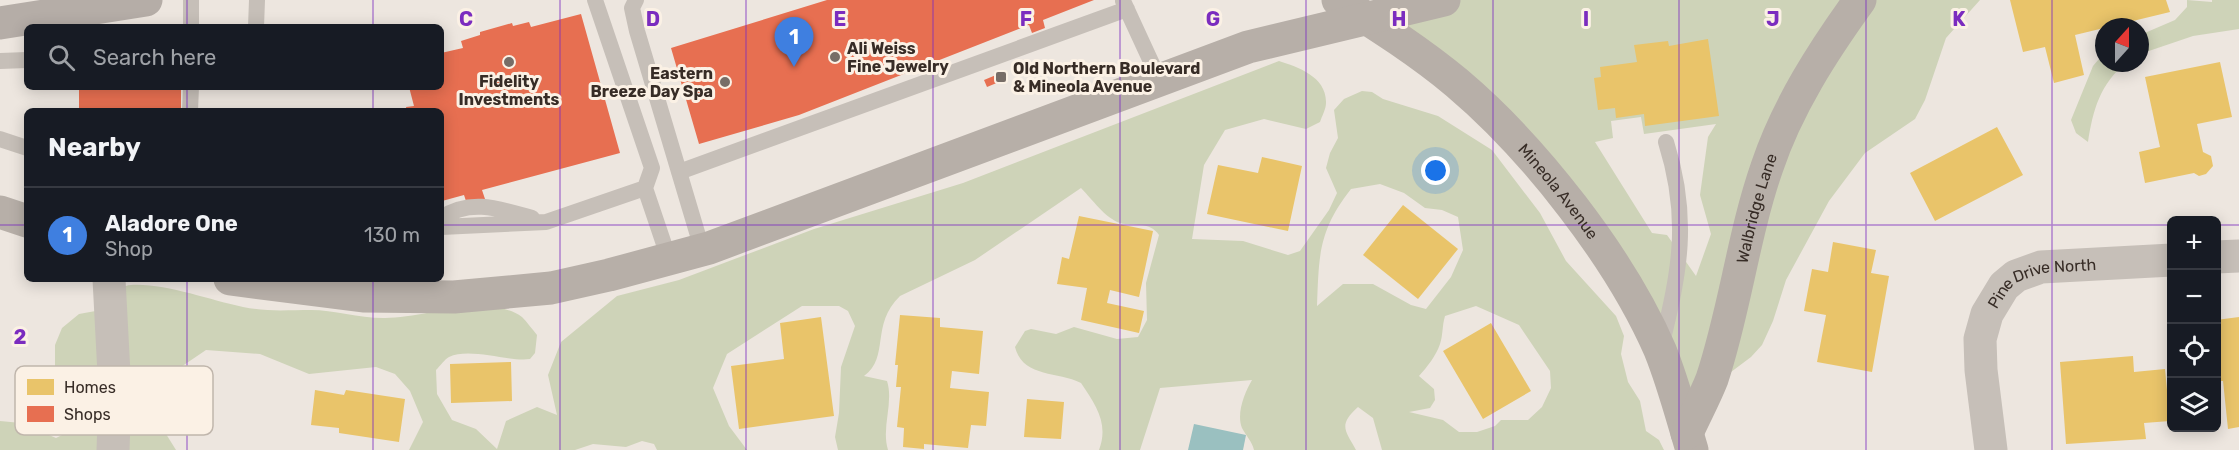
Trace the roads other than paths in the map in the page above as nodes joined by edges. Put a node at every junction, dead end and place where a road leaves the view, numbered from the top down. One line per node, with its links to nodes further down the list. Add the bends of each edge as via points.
1 (146, 0): 11 (main road)
2 (192, 0): 12 (lane)
3 (257, 0): 13 (lane)
4 (595, 0): 23 (lane, via 652,168)
5 (636, 0): 22 (lane, via 632,8 637,31)
6 (1338, 0): 10 (main road, Mineola Avenue)
7 (1444, 0): 10 (main road)
8 (1860, 0): 40 (main road, Walbridge Lane, via 1812,71 1767,165 1729,318)
9 (1125, 4): 16 (lane); 22 (lane, via 1076,27)
10 (1367, 19): 16 (main road, via 1273,40); 37 (main road, Mineola Avenue, via 1458,84 1525,151 1580,217 1626,287)
11 (0, 23)
12 (191, 24)
13 (256, 24)
14 (24, 60): 15 (lane)
15 (0, 61)
16 (1159, 79): 29 (main road)
17 (191, 90): 18 (lane)
18 (190, 108)
19 (0, 140): 21 (lane)
20 (1666, 142): 37 (lane, via 1678,184 1680,237 1674,295)
21 (24, 147)
22 (679, 172): 29 (lane)
23 (645, 188): 27 (lane); 32 (lane)
24 (0, 212): 26 (main road)
25 (444, 216): 27 (lane, via 457,209 482,205)
26 (24, 220)
27 (546, 222): 28 (lane)
28 (444, 227)
29 (702, 249): 32 (main road)
30 (2239, 256): 31 (street)
31 (2221, 257)
32 (669, 258): 36 (main road, via 551,288 454,297)
33 (2167, 260): 42 (street, Pine Drive North, via 2041,267 2016,276 2004,286 1987,314 1980,339)
34 (109, 282): 38 (street)
35 (276, 282): 36 (main road)
36 (353, 287)
37 (1660, 351): 40 (main road, Mineola Avenue)
38 (114, 366)
39 (114, 435): 41 (street)
40 (1689, 441)
41 (113, 450)
42 (1991, 450)

